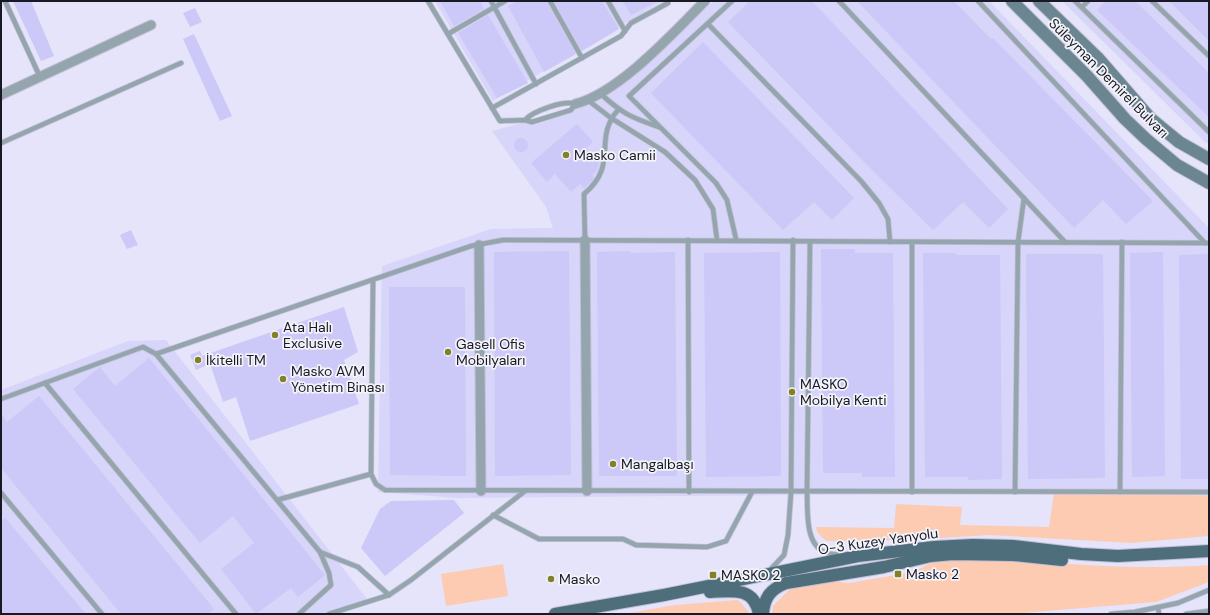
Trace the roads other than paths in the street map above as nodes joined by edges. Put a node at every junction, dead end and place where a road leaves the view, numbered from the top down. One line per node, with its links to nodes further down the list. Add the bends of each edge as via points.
1 (5, 1): 26 (lane)
2 (428, 1): 22 (lane)
3 (491, 1): 17 (lane)
4 (505, 1): 17 (lane)
5 (550, 1): 24 (lane)
6 (608, 1): 21 (lane)
7 (667, 1): 21 (lane, via 668,3 631,23)
8 (706, 1): 28 (street, via 616,84)
9 (732, 1): 19 (lane)
10 (838, 1): 41 (lane)
11 (978, 1): 53 (lane)
12 (1012, 1): 40 (main road, Süleyman Demirel Bulvarı, via 1087,76 1124,119 1178,165)
13 (1039, 1): 39 (main road, Süleyman Demirel Bulvarı, via 1098,58 1151,119 1179,142)
14 (1075, 1): 18 (lane)
15 (1088, 1): 18 (lane)
16 (1152, 1): 23 (lane)
17 (494, 7): 22 (lane); 27 (lane)
18 (1082, 7): 37 (lane)
19 (708, 24): 36 (lane, via 629,96); 48 (lane, via 861,181 888,219)
20 (151, 25): 26 (street)
21 (625, 31): 24 (lane, via 621,36)
22 (448, 34): 32 (lane)
23 (1209, 56)
24 (582, 58): 27 (lane)
25 (180, 63): 38 (lane)
26 (40, 77): 29 (street)
27 (536, 84): 32 (lane)
28 (600, 93): 30 (street); 33 (lane)
29 (1, 95)
30 (589, 100): 31 (street); 34 (lane)
31 (575, 104): 35 (lane, via 568,102 529,115); 35 (lane, via 571,110 532,122)
32 (492, 108): 35 (lane, via 500,121)
33 (618, 110): 34 (lane); 36 (lane)
34 (610, 118): 43 (lane, via 603,171 600,178 584,194); 45 (lane, via 665,152 695,180 713,209)
35 (524, 120)
36 (661, 128): 42 (lane, via 716,183 727,200)
37 (1209, 132)
38 (1, 143)
39 (1209, 159)
40 (1209, 183)
41 (1024, 198): 50 (lane); 51 (lane)
42 (736, 239): 45 (lane); 46 (lane)
43 (585, 240): 44 (lane); 54 (lane, via 503,240); 62 (street)
44 (688, 240): 45 (lane); 64 (lane)
45 (717, 240)
46 (793, 240): 47 (lane); 66 (lane)
47 (810, 242): 48 (lane); 63 (lane)
48 (890, 242): 49 (lane)
49 (912, 242): 50 (lane); 67 (lane)
50 (1018, 242): 51 (lane); 68 (lane)
51 (1065, 242): 52 (lane)
52 (1122, 242): 53 (lane); 69 (lane)
53 (1207, 243)
54 (479, 245): 55 (lane); 60 (street)
55 (373, 280): 56 (lane); 59 (lane)
56 (156, 354): 57 (lane, via 143,347); 72 (lane)
57 (45, 383): 58 (lane); 85 (lane)
58 (1, 398)
59 (371, 474): 60 (lane, via 376,484 385,490); 72 (lane)
60 (481, 490): 61 (lane)
61 (525, 491): 62 (lane); 73 (lane)
62 (587, 491): 64 (lane)
63 (807, 491): 66 (lane); 67 (lane); 76 (lane, via 810,532 814,544 826,553)
64 (689, 492): 65 (lane)
65 (752, 492): 66 (lane); 73 (lane, via 726,541 707,547 636,545 623,539 538,539)
66 (791, 492): 78 (lane, via 784,555)
67 (912, 492): 68 (lane)
68 (1015, 492): 69 (lane)
69 (1120, 492): 70 (lane)
70 (1209, 492)
71 (1, 493): 84 (lane)
72 (277, 500): 75 (lane)
73 (492, 515): 80 (lane)
74 (1209, 551): 76 (main road, O-3 Kuzey Yanyolu, via 1118,556 1013,546 972,545)
75 (320, 552): 80 (lane, via 358,567); 86 (lane, via 329,574 330,585)
76 (858, 556): 78 (main road, O-3 Kuzey Yanyolu)
77 (1209, 558): 90 (main road, O-3 Kuzey Yanyolu, via 1119,564 997,554 931,556 786,583 777,587 766,598)
78 (766, 574): 81 (main road, O-3 Kuzey Yanyolu)
79 (1209, 590): 82 (lane)
80 (389, 595): 87 (lane)
81 (664, 595): 88 (main road, O-3 Kuzey Yanyolu); 89 (main road, via 734,590 745,593 754,600)
82 (1158, 608): 91 (lane); 92 (lane)
83 (1209, 610): 93 (lane)
84 (102, 614)
85 (236, 614)
86 (299, 614)
87 (329, 614)
88 (555, 614)
89 (759, 614)
90 (762, 614)
91 (1111, 614)
92 (1159, 614)
93 (1186, 614)

